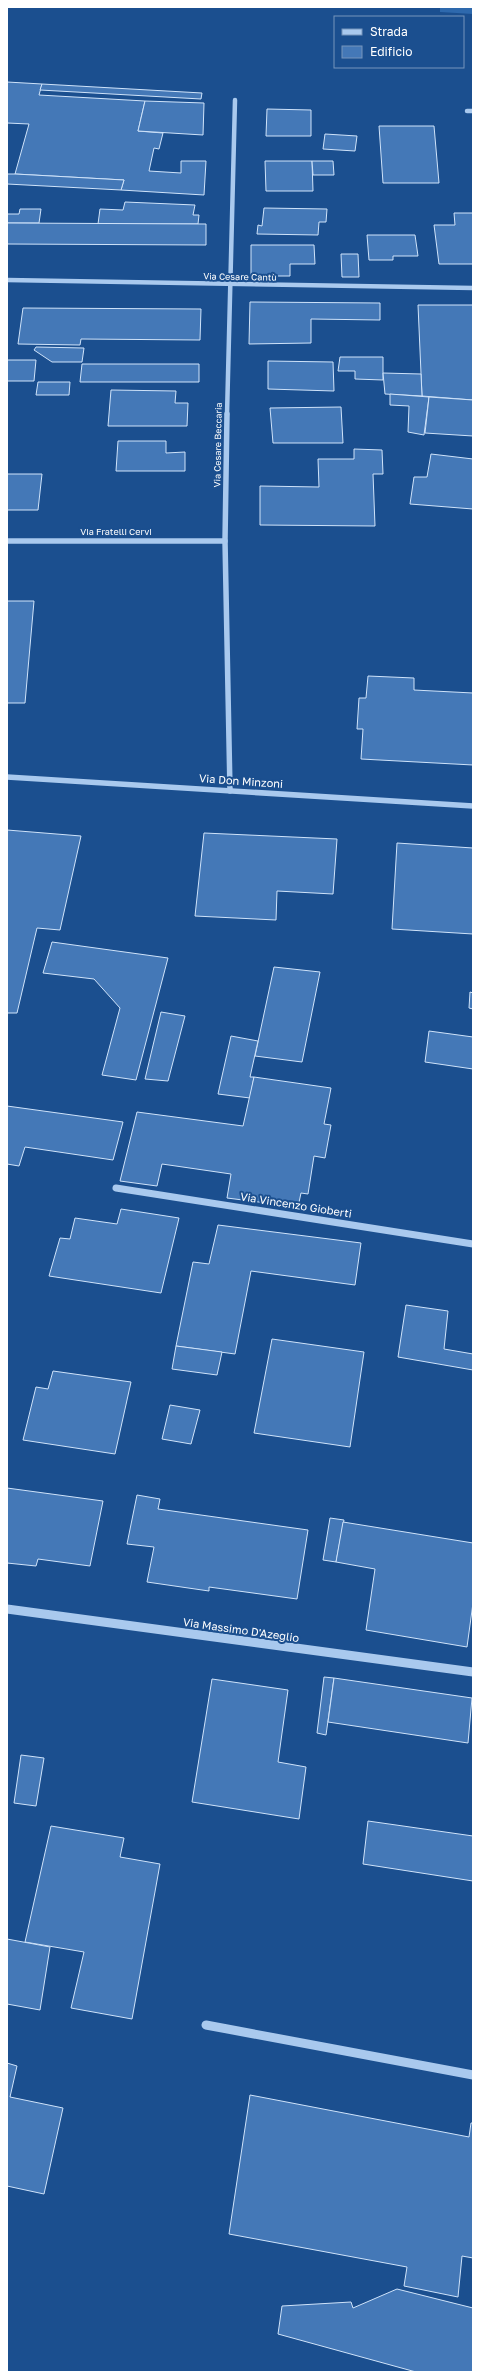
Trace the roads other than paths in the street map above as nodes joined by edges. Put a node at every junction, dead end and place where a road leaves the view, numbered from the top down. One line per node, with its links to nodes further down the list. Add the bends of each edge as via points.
1 (235, 100): 5 (street, Via Cesare Beccaria)
2 (467, 111): 3 (street)
3 (473, 111)
4 (7, 280): 5 (street, Via Cesare Cantù)
5 (229, 285): 6 (street, Via Cesare Cantù); 8 (street, Via Cesare Beccaria)
6 (473, 288)
7 (7, 541): 8 (street, Via Fratelli Cervi)
8 (225, 542): 10 (street, Via Cesare Beccaria)
9 (7, 776): 10 (street, Via Don Minzoni)
10 (230, 791): 11 (street, Via Don Minzoni)
11 (473, 806)
12 (116, 1188): 13 (street, Via Vincenzo Gioberti)
13 (473, 1244)
14 (7, 1609): 15 (street, Via Massimo D'Azeglio)
15 (473, 1672)
16 (206, 2026): 17 (street)
17 (473, 2075)

